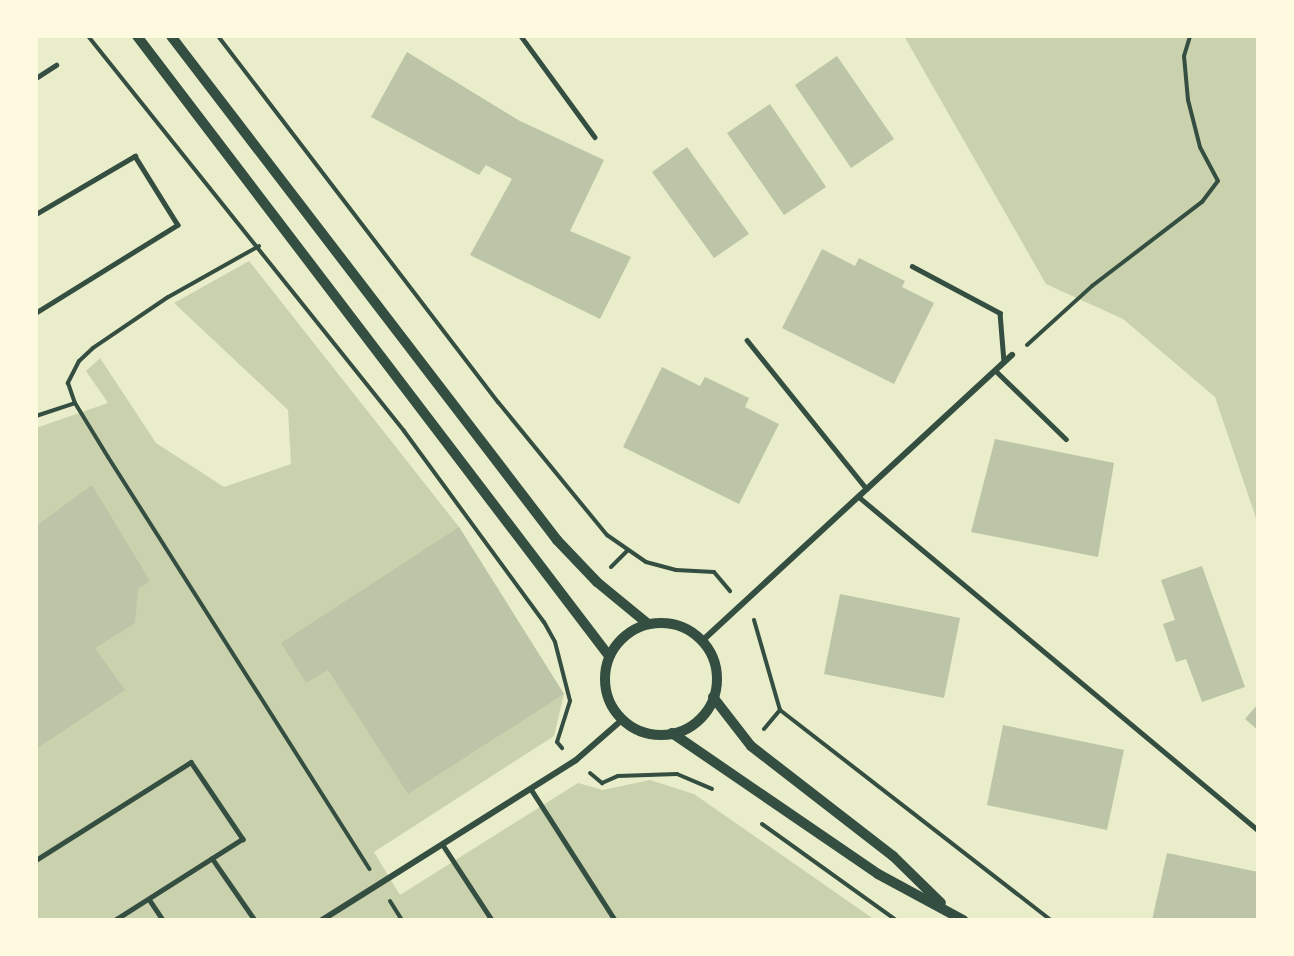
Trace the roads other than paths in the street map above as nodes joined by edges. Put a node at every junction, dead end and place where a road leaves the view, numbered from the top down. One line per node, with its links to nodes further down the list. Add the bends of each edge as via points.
1 (137, 36): 19 (street)
2 (171, 36): 17 (street, via 557,540 597,582)
3 (521, 36): 6 (lane)
4 (57, 65): 5 (lane)
5 (36, 78)
6 (595, 137)
7 (36, 214): 9 (lane, via 135,156 178,225)
8 (912, 266): 12 (lane, via 1000,313)
9 (36, 313)
10 (747, 340): 15 (lane)
11 (1012, 355): 12 (street)
12 (1004, 362): 13 (street)
13 (995, 370): 14 (lane); 15 (street)
14 (1066, 439)
15 (867, 489): 16 (street)
16 (859, 497): 18 (street); 24 (lane)
17 (648, 624): 18 (street, via 678,625); 19 (street, via 625,635)
18 (702, 641): 20 (street, via 716,668)
19 (609, 656): 21 (street, via 605,686 609,700)
20 (713, 697): 22 (street, via 697,721); 29 (street, via 751,746 893,856)
21 (623, 719): 22 (street, via 641,731); 23 (street, via 576,760)
22 (672, 733): 29 (street, via 878,874)
23 (531, 789): 25 (street); 35 (lane)
24 (1258, 830)
25 (443, 844): 33 (street); 34 (lane)
26 (212, 858): 27 (lane, via 243,839 191,762); 28 (lane); 32 (lane)
27 (36, 860)
28 (149, 898): 30 (lane); 31 (lane)
29 (949, 910): 36 (street)
30 (116, 920)
31 (163, 920)
32 (255, 920)
33 (322, 920)
34 (492, 920)
35 (615, 920)
36 (963, 920)

